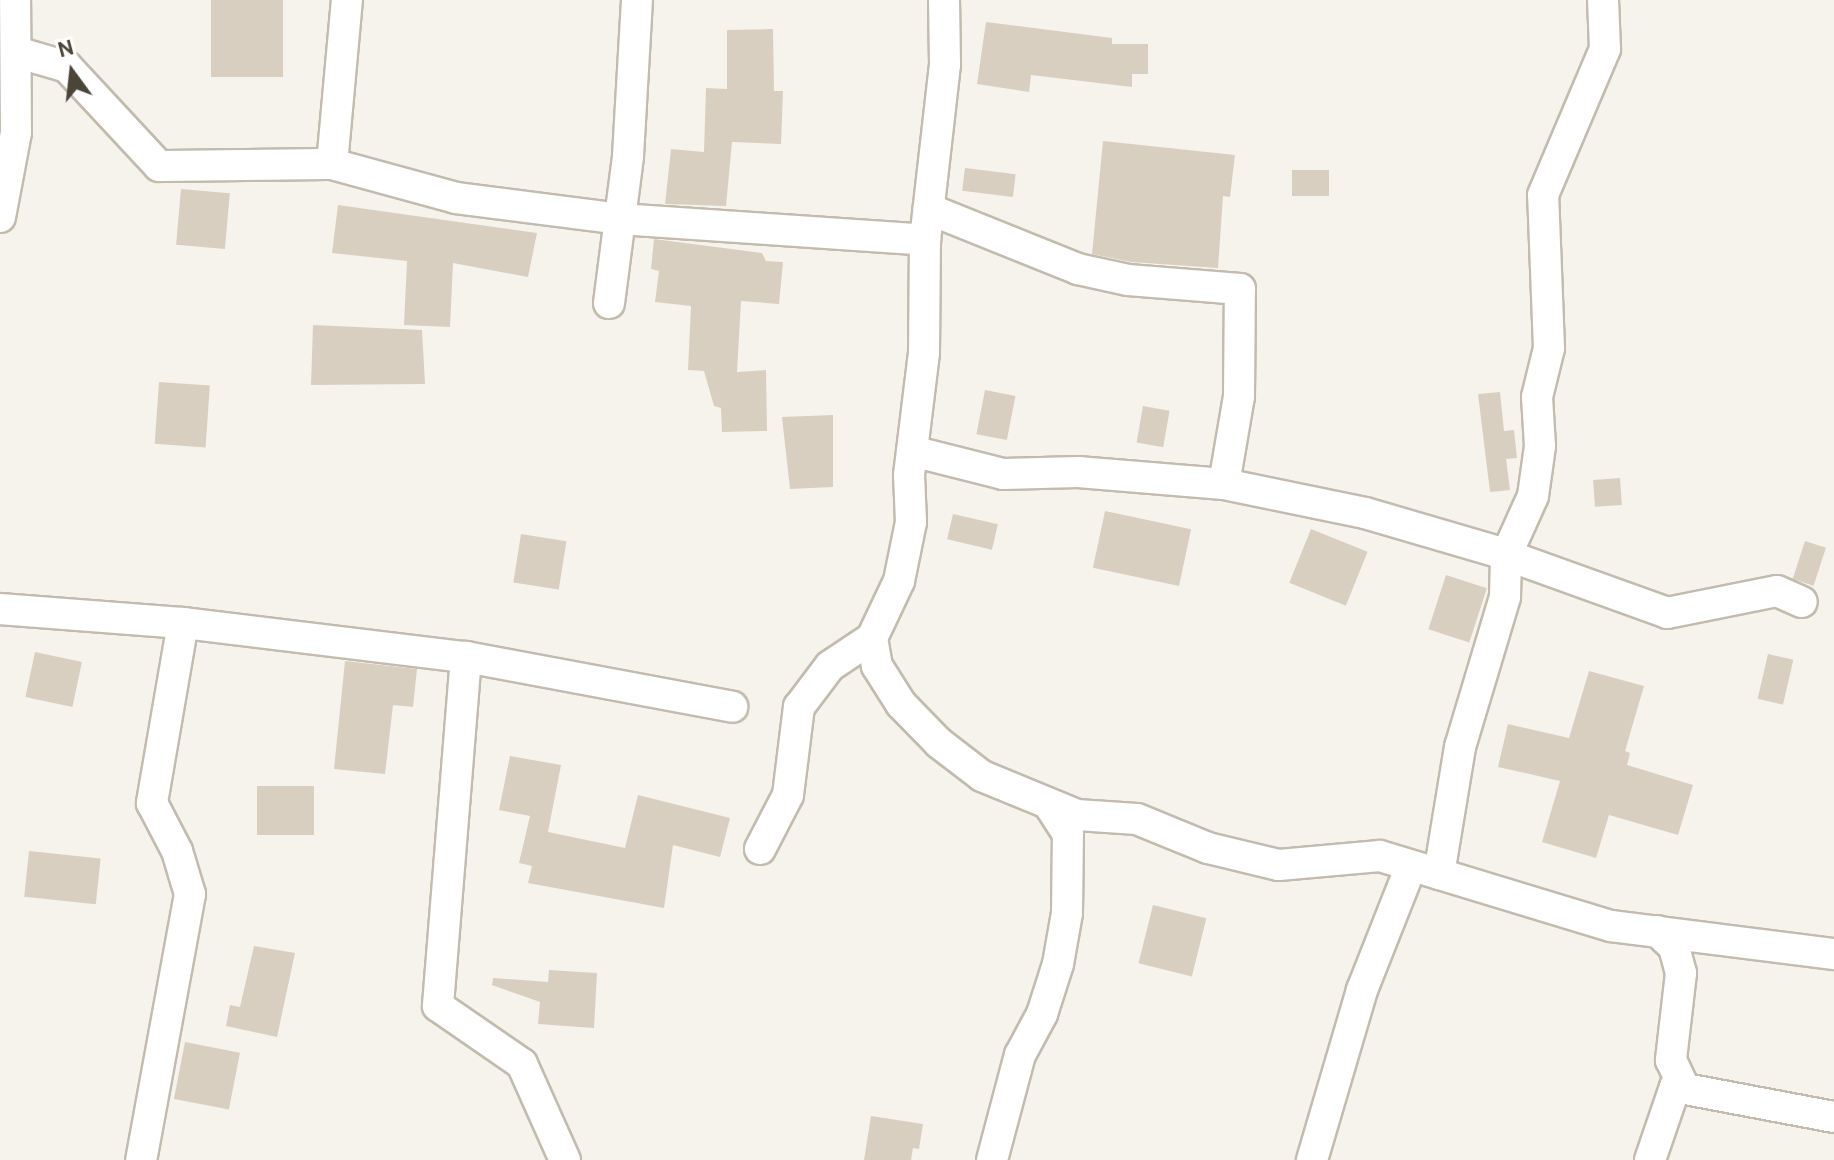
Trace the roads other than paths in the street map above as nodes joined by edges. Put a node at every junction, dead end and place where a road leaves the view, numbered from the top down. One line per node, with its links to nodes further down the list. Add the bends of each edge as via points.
1 (15, 0): 6 (street)
2 (347, 0): 8 (street)
3 (637, 0): 11 (street)
4 (944, 0): 9 (street, via 945,64)
5 (1603, 0): 16 (street, via 1605,49 1543,195 1549,348 1537,397 1540,446 1533,496)
6 (16, 52): 7 (street); 8 (street, via 67,67 159,166)
7 (6, 151): 10 (street)
8 (332, 164): 11 (street, via 456,198)
9 (929, 209): 12 (street); 15 (street, via 1078,269 1128,280 1240,289 1239,396)
10 (0, 217)
11 (620, 219): 12 (street); 13 (street)
12 (925, 240): 14 (street, via 928,304)
13 (609, 303)
14 (912, 451): 15 (street, via 1003,474 1078,472); 20 (street, via 911,522 899,581)
15 (1224, 484): 16 (street, via 1365,513)
16 (1506, 556): 17 (street, via 1667,613 1777,591); 25 (street, via 1505,597)
17 (1802, 602)
18 (0, 609): 19 (street)
19 (183, 623): 21 (street); 30 (street, via 152,803 190,894)
20 (872, 638): 23 (street, via 877,666 901,704 939,743 982,776); 24 (street, via 830,666 799,707 788,795)
21 (466, 657): 22 (street); 31 (street, via 438,1006 522,1064)
22 (732, 707)
23 (1049, 805): 25 (street, via 1077,815 1137,819 1208,848 1279,865 1380,856); 32 (street, via 1068,834 1067,913 1058,964 1042,1014 1020,1055)
24 (760, 849)
25 (1425, 870): 26 (street, via 1611,926); 33 (street, via 1362,990)
26 (1657, 931): 27 (street); 28 (street, via 1674,947 1681,973 1671,1060)
27 (1834, 954)
28 (1684, 1088): 29 (street); 34 (street, via 1675,1087)
29 (1834, 1117)
30 (141, 1160)
31 (565, 1160)
32 (992, 1160)
33 (1312, 1160)
34 (1650, 1160)

